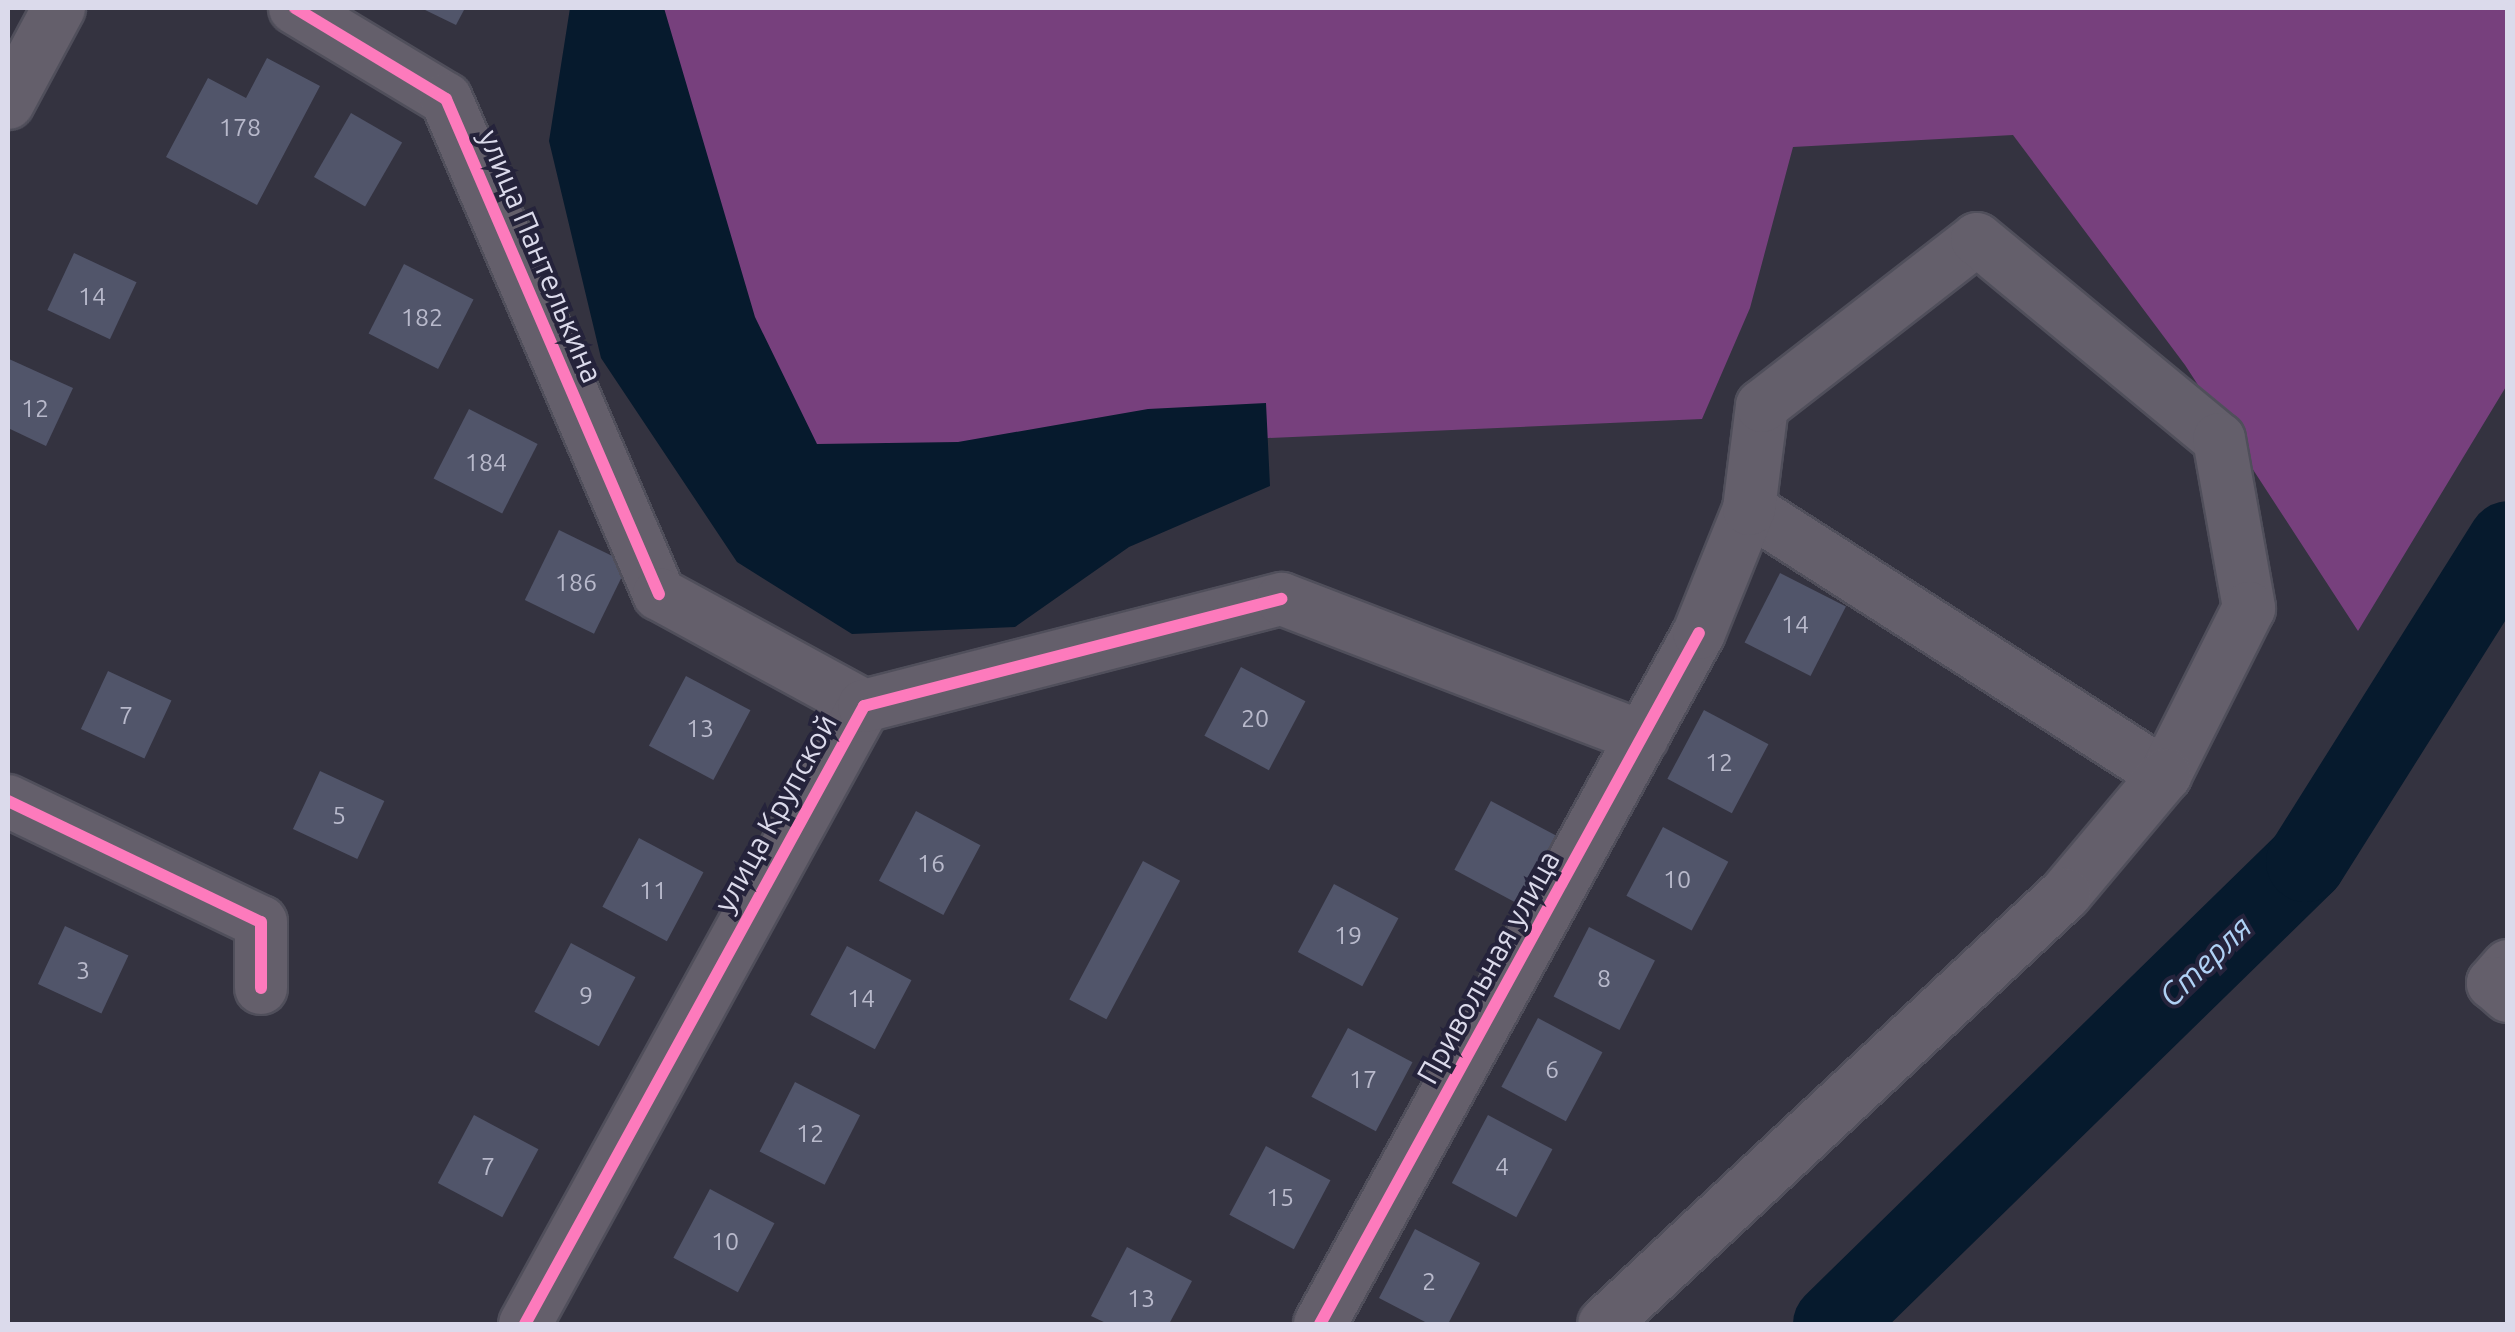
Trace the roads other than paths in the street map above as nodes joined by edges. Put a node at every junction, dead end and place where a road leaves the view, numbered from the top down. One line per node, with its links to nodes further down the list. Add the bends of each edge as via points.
1 (58, 8): 3 (street)
2 (296, 8): 5 (street, улица Пантелькина, via 446,100 659,594)
3 (8, 103)
4 (1750, 509): 6 (street, Привольная улица, via 1699,633); 7 (street); 7 (street, Привольная улица, via 1762,406 1978,239 2219,439 2249,608)
5 (864, 706): 6 (street, улица Крупской, via 1282,598); 10 (street, улица Крупской)
6 (1642, 737): 11 (street, Привольная улица)
7 (2165, 775): 12 (street, via 2065,894)
8 (8, 800): 9 (street, via 261,922)
9 (261, 988)
10 (525, 1324)
11 (1320, 1324)
12 (1604, 1324)

